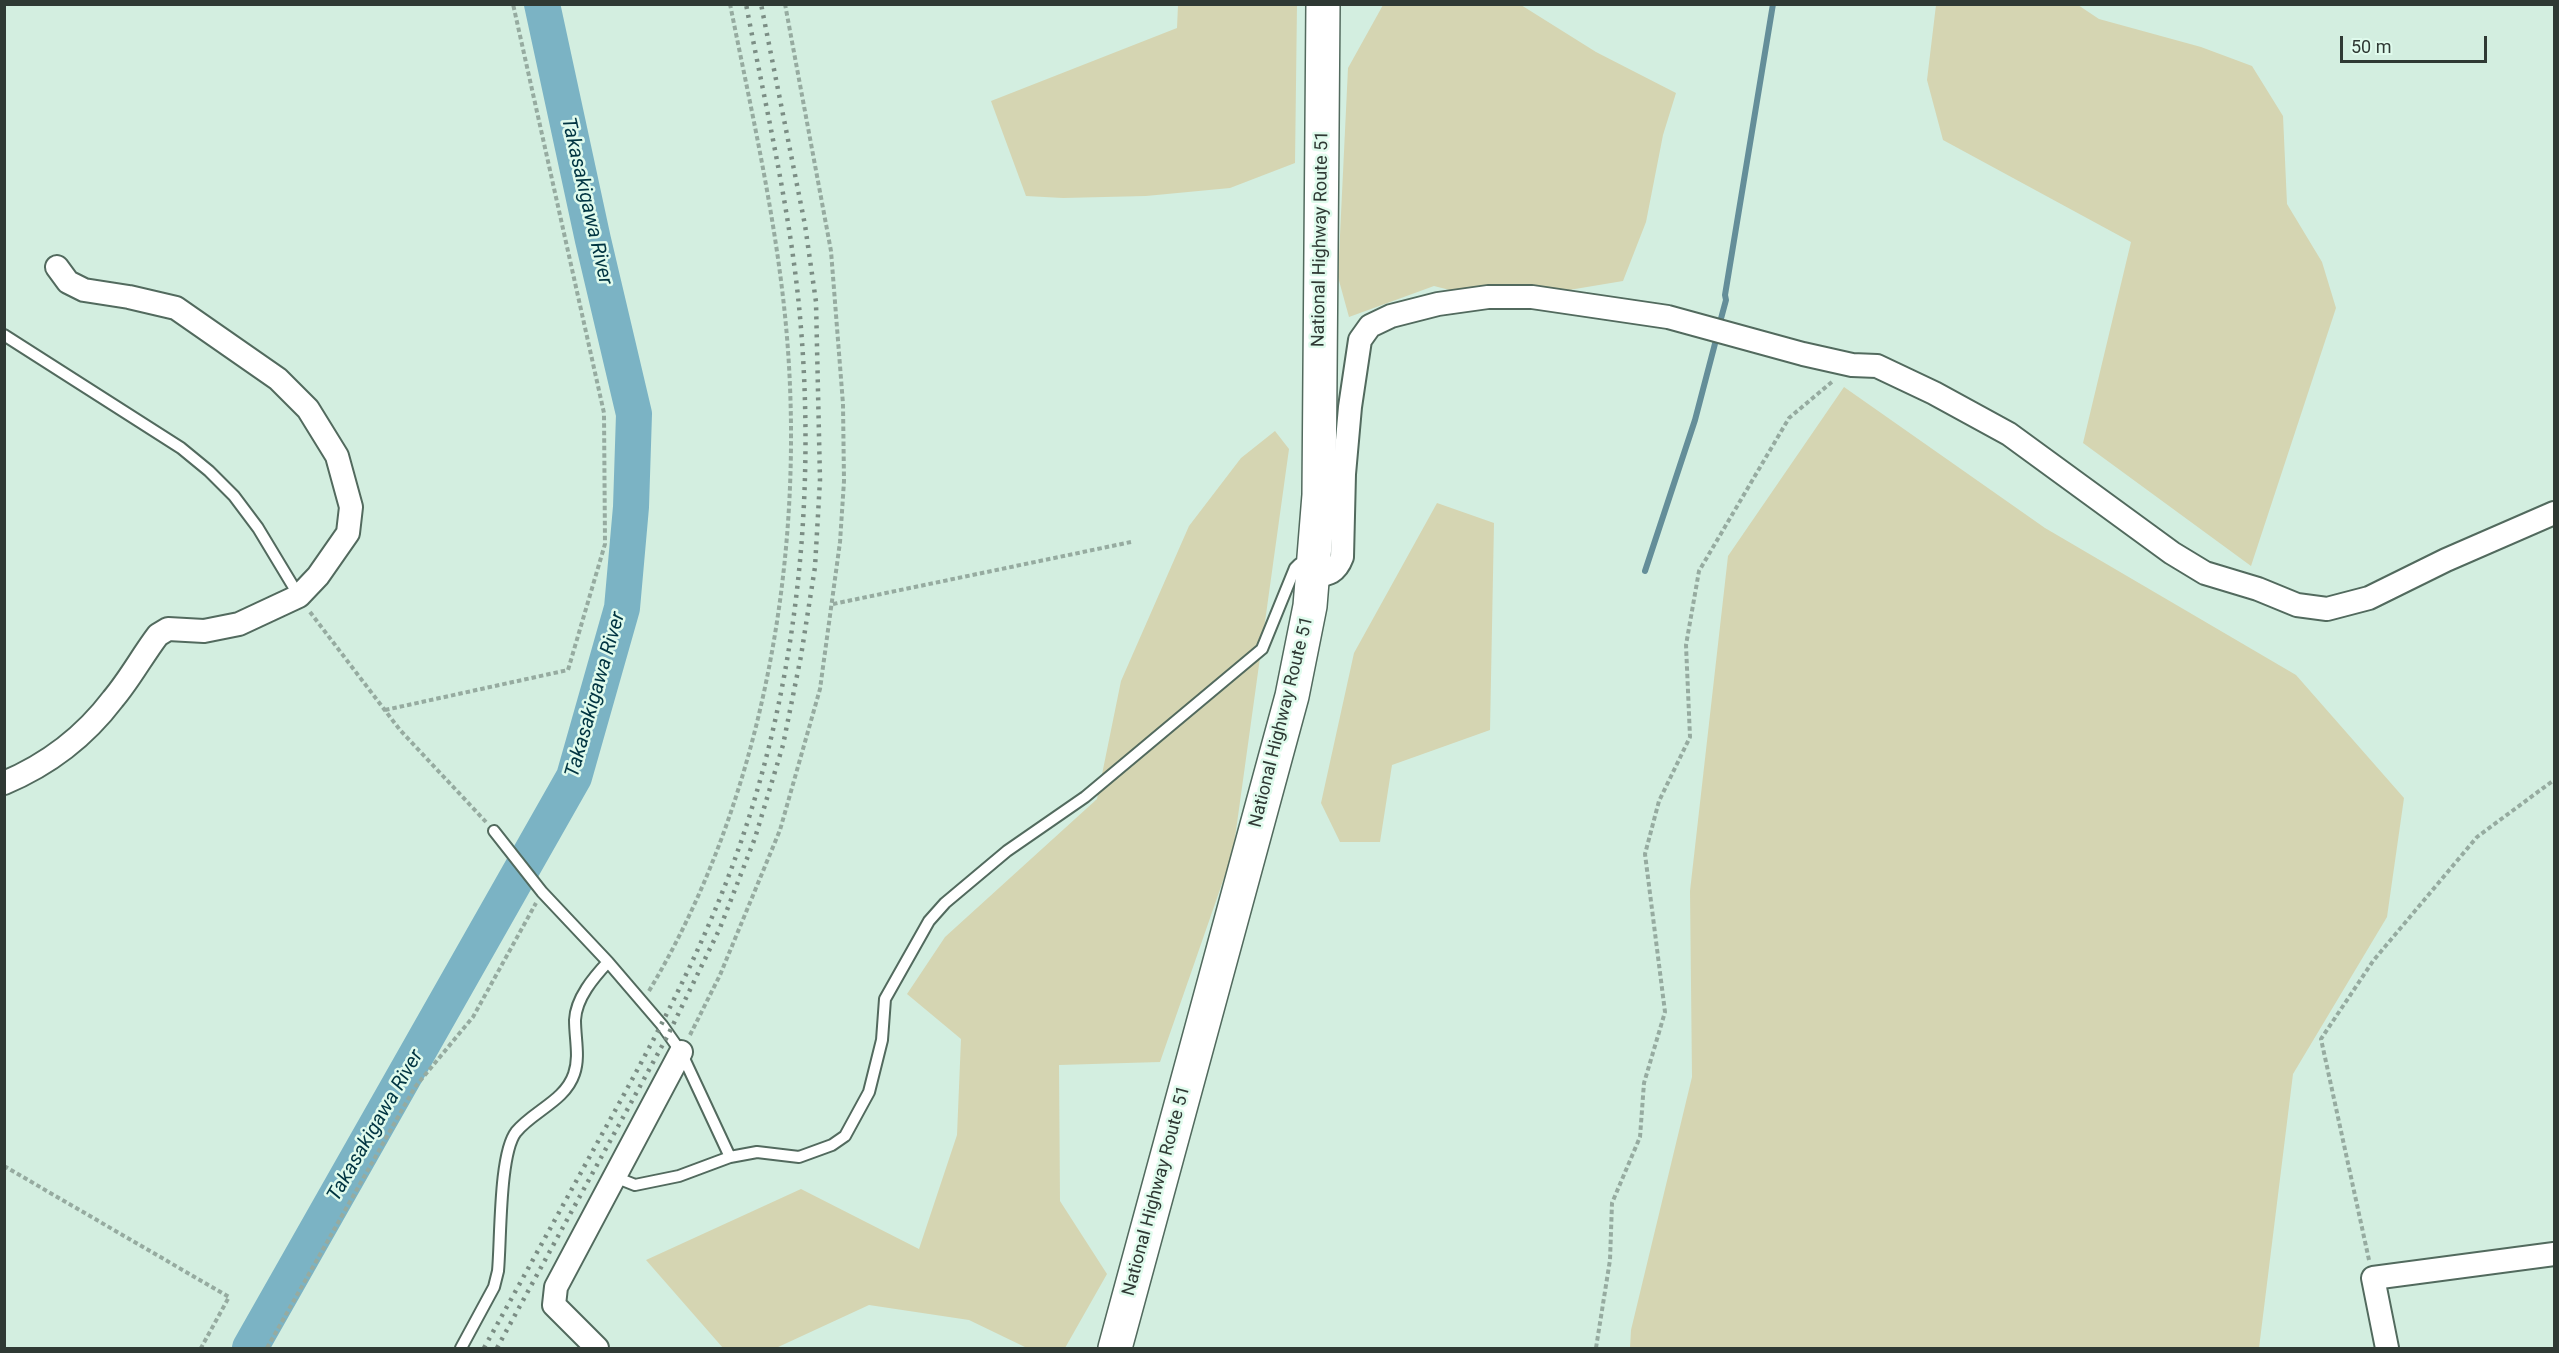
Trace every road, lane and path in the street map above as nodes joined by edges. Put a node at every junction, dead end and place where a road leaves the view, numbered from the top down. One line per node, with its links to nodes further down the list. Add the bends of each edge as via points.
1 (513, 4): 13 (path, via 604,413 604,544 568,670)
2 (730, 4): 19 (path, via 784,306 790,420 788,535 771,656 737,788 705,880)
3 (785, 4): 12 (path, via 832,262 843,404 844,481)
4 (1323, 4): 10 (highway, National Highway Route 51, via 1318,495)
5 (57, 267): 11 (street, via 68,282 84,290 176,308 278,379 308,409 337,456 351,507 348,533)
6 (4, 335): 11 (lane, via 181,448 209,471 258,528)
7 (1852, 365): 8 (street, via 1877,366 2009,434 2205,573 2297,605 2327,609 2369,598); 10 (street, via 1668,317 1532,297 1488,297 1391,316 1370,326 1360,340 1344,474 1342,557 1331,574); 31 (path, via 1789,418 1699,571 1686,645 1690,737 1659,801 1645,854 1665,1012 1644,1083 1640,1137 1612,1203 1610,1260)
8 (2554, 513)
9 (1131, 542): 12 (path)
10 (1313, 569): 21 (lane, via 1299,564 1295,568 1262,649 1085,797 1007,850 929,921 885,999 882,1040 869,1092 845,1136 799,1157 757,1152); 30 (highway, National Highway Route 51, via 1310,606 1292,696)
11 (300, 596): 13 (path); 15 (street, via 239,624 204,631 168,629 158,634 113,701 86,729 56,755)
12 (832, 604): 20 (path, via 820,689 780,831 720,975)
13 (385, 710): 16 (path)
14 (2554, 780): 25 (path, via 2477,837 2373,961 2321,1039)
15 (4, 783)
16 (494, 831): 17 (lane)
17 (542, 892): 18 (lane); 27 (path, via 473,1017 415,1087)
18 (608, 962): 19 (lane); 28 (lane, via 578,1005 578,1062 573,1078 517,1131 508,1146 498,1271 494,1287)
19 (643, 1000): 20 (lane)
20 (681, 1052): 21 (lane); 23 (street)
21 (730, 1157): 23 (lane, via 679,1176 635,1185)
22 (4, 1166): 26 (path, via 229,1297)
23 (615, 1177): 29 (street, via 556,1287 554,1305)
24 (2554, 1254): 25 (street)
25 (2373, 1278): 32 (street)
26 (201, 1348)
27 (267, 1348)
28 (461, 1348)
29 (597, 1348)
30 (1115, 1348)
31 (1596, 1348)
32 (2387, 1348)

